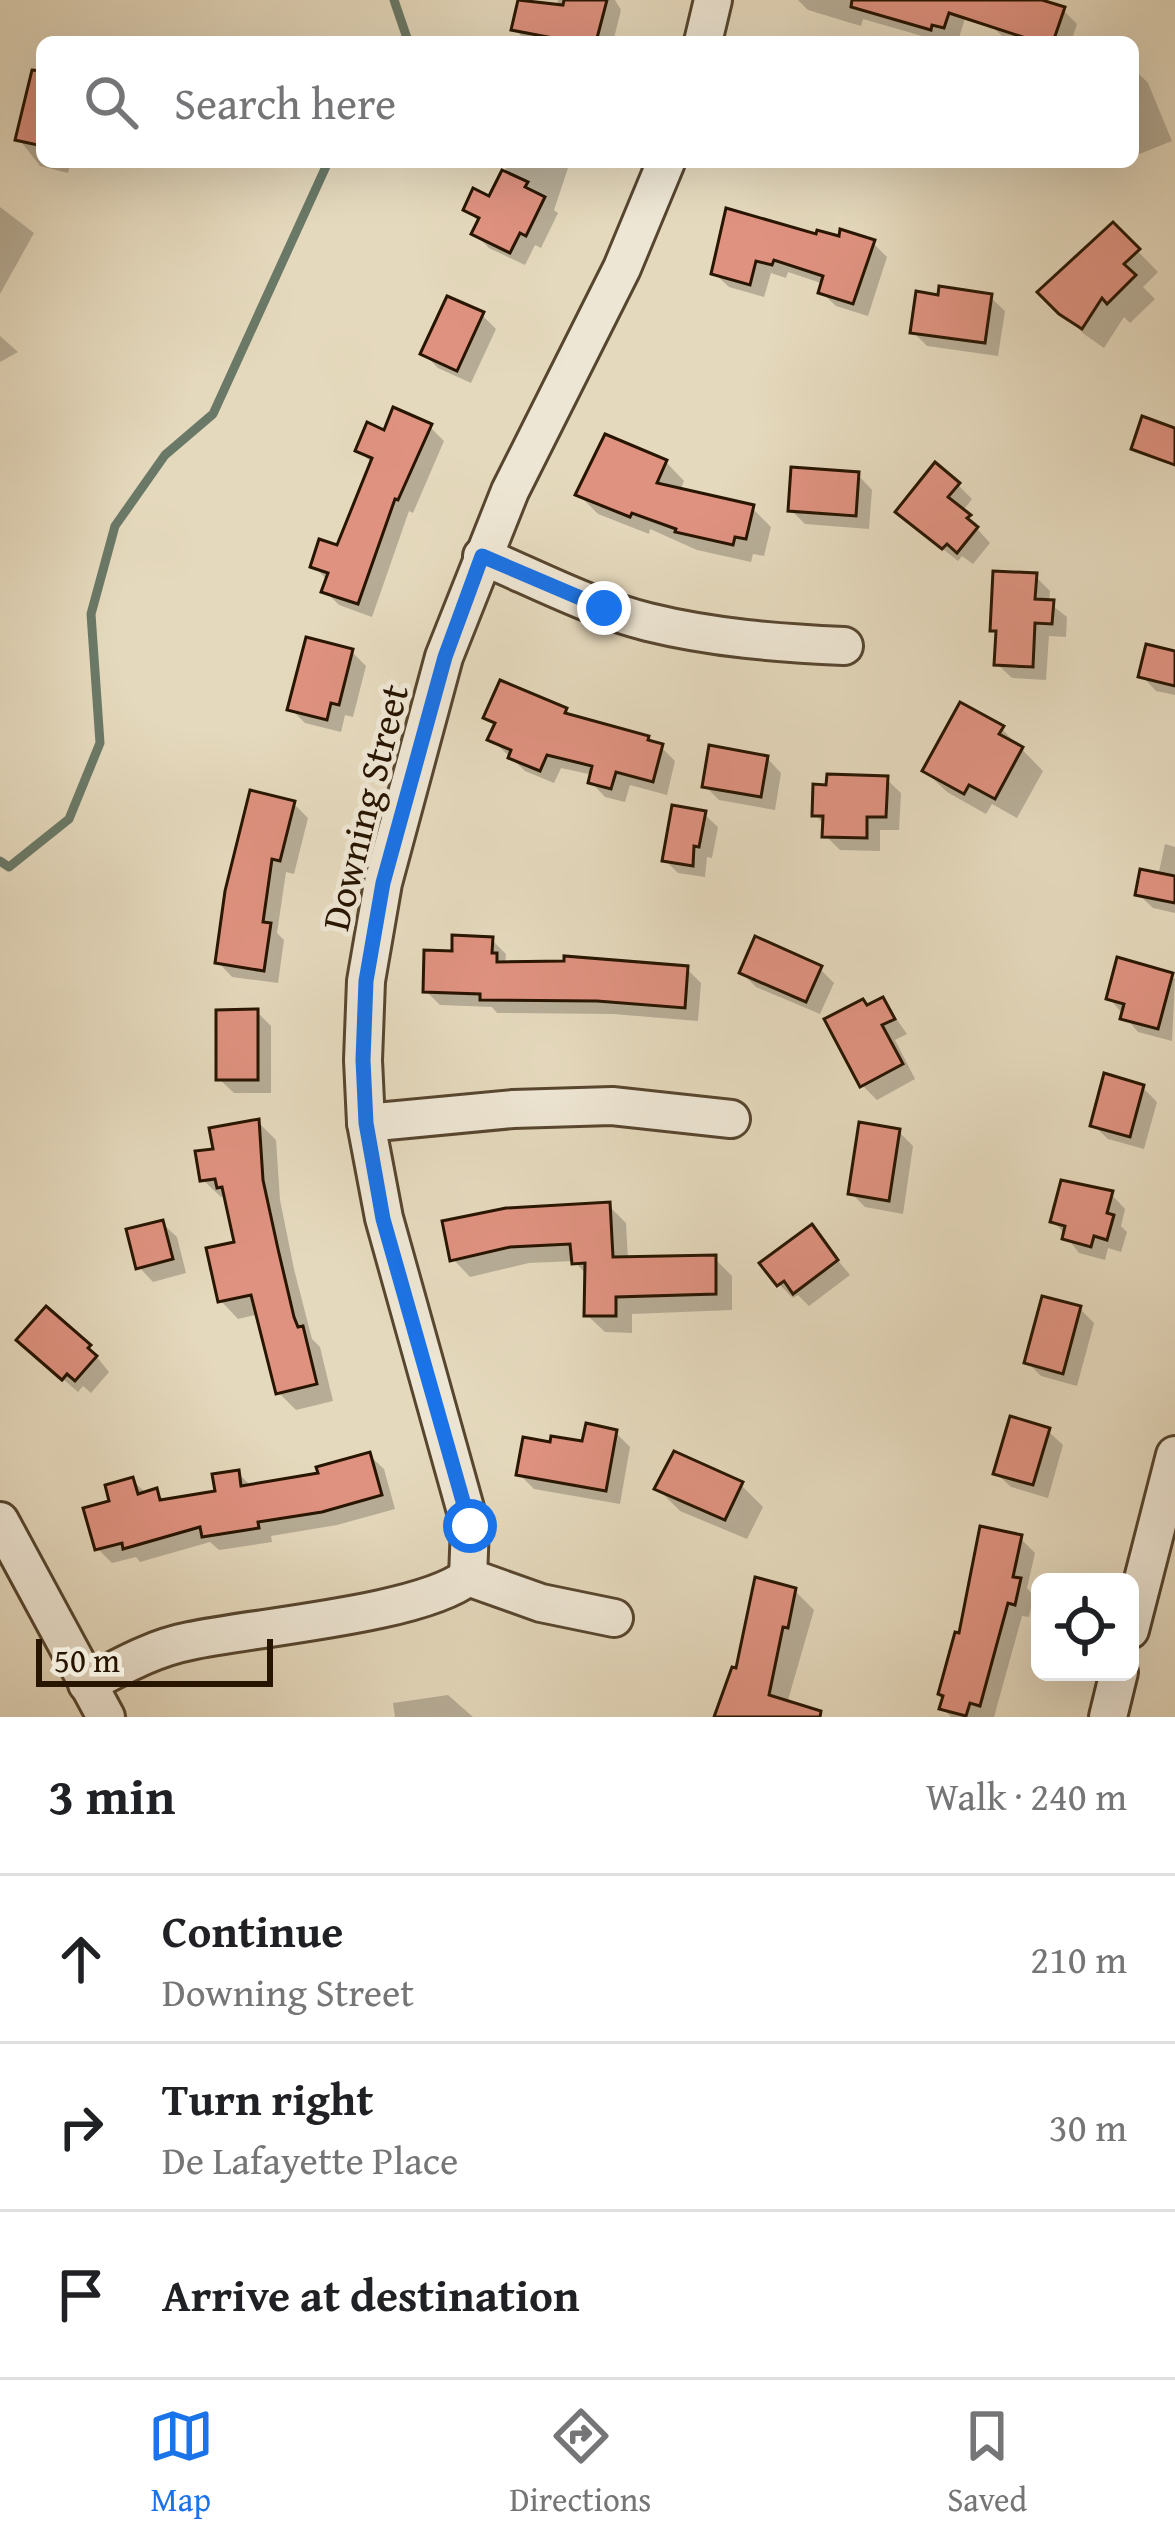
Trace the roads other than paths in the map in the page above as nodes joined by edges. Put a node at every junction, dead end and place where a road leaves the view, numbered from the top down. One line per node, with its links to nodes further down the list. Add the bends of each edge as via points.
1 (712, 0): 2 (street)
2 (704, 36)
3 (664, 168): 4 (street, Downing Street)
4 (482, 556): 5 (street, via 645,621 751,641); 7 (street, Downing Street, via 445,657 383,883 366,981)
5 (844, 646)
6 (731, 1119): 7 (street, via 612,1106)
7 (366, 1123): 10 (street, Downing Street, via 383,1219 470,1526)
8 (1175, 1455): 11 (street)
9 (0, 1521): 14 (street)
10 (469, 1577): 12 (street); 14 (street, via 401,1603 184,1642)
11 (1139, 1595)
12 (614, 1618)
13 (1117, 1681): 16 (street)
14 (88, 1684): 15 (street)
15 (106, 1717)
16 (1108, 1717)

